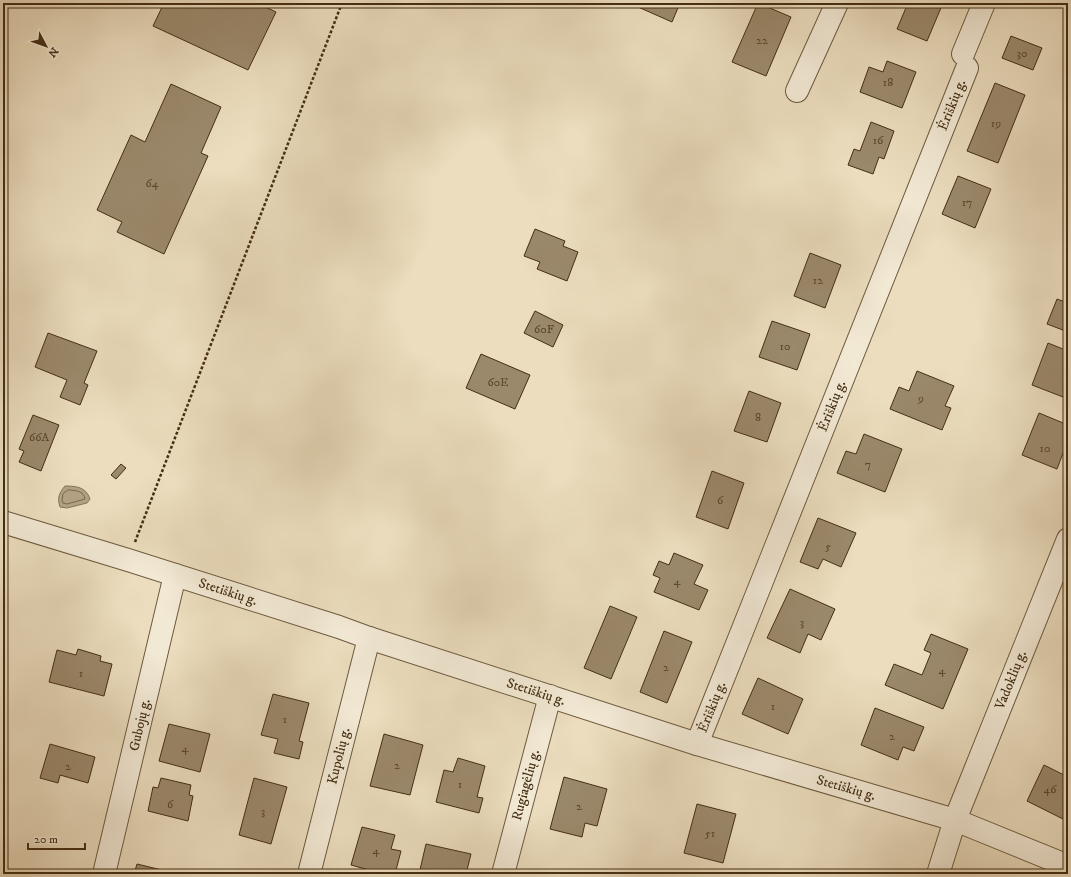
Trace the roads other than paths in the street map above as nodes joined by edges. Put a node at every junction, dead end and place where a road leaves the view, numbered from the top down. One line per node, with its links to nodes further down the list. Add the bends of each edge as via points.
1 (836, 3): 3 (street)
2 (984, 3): 9 (street, Ėriškių g., via 965,61)
3 (797, 91)
4 (3, 522): 6 (street, Stetiškių g.)
5 (1068, 539): 10 (street, Vadoklių g.)
6 (175, 575): 7 (street, Stetiškių g.); 12 (street, Gubojų g.)
7 (369, 638): 8 (street, Stetiškių g.); 13 (street, Kupolių g.)
8 (550, 696): 9 (street, Stetiškių g.); 14 (street, Rugiagėlių g.)
9 (697, 744): 10 (street, Stetiškių g.)
10 (955, 820): 11 (street, Stetiškių g.); 15 (street, Vadoklių g.)
11 (1068, 866)
12 (104, 874)
13 (309, 874)
14 (503, 874)
15 (938, 874)

